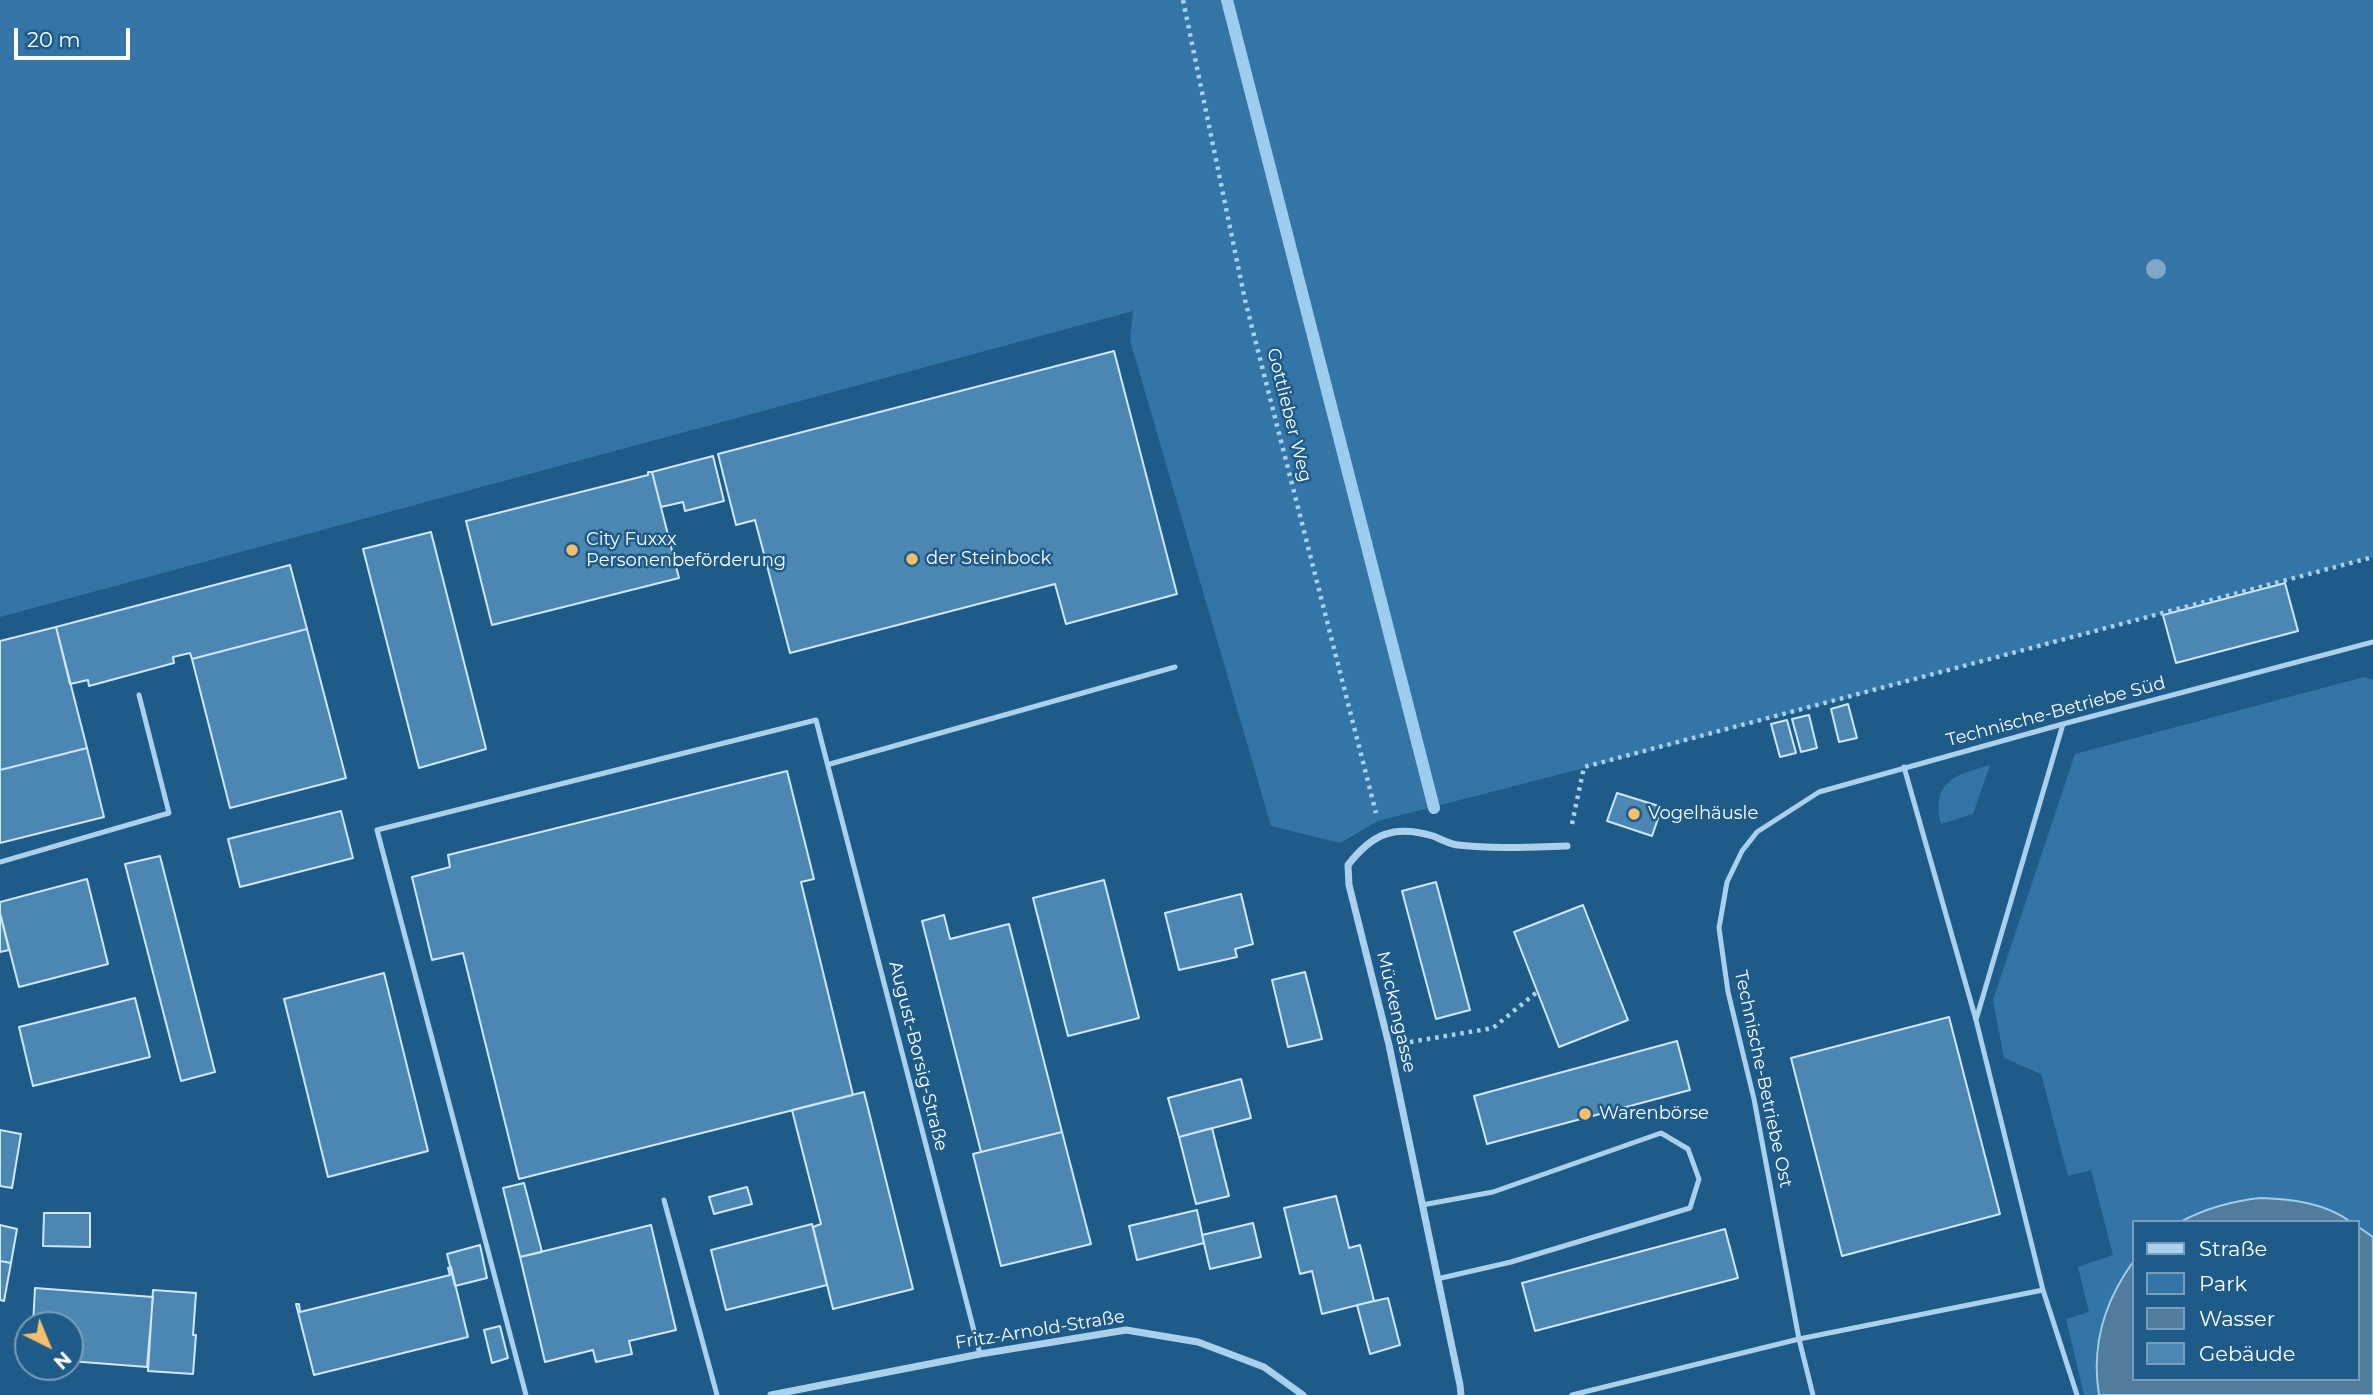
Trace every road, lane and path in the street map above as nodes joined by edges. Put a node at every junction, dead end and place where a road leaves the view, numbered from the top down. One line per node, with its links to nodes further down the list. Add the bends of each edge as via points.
1 (1183, 0): 10 (path, Gottlieber Weg, via 1244,300)
2 (2373, 557): 11 (path, via 1584,767)
3 (2373, 642): 6 (lane, Technische-Betriebe Süd)
4 (1175, 667): 7 (lane)
5 (139, 695): 12 (lane, via 169,813)
6 (2063, 724): 8 (lane, Technische-Betriebe Süd); 14 (lane)
7 (830, 764): 21 (lane, August-Borsig-Straße); 22 (lane, August-Borsig-Straße, via 816,720 377,830)
8 (1905, 767): 9 (lane, Technische-Betriebe Süd, via 1819,792); 14 (lane)
9 (1757, 832): 20 (lane, Technische-Betriebe Ost, via 1727,882 1719,928)
10 (1382, 834): 11 (street, via 1409,831 1455,845); 15 (street, Mückengasse, via 1363,845 1348,864 1349,886)
11 (1567, 846)
12 (0, 862)
13 (1537, 992): 15 (path, via 1493,1028)
14 (1976, 1020): 19 (lane)
15 (1389, 1045): 17 (street, Mückengasse)
16 (664, 1200): 23 (lane)
17 (1422, 1205): 18 (street, Mückengasse); 18 (lane, via 1493,1192 1661,1133 1688,1149 1699,1179 1690,1208 1511,1262)
18 (1437, 1279): 26 (street, Mückengasse)
19 (2043, 1290): 20 (lane); 29 (lane)
20 (1799, 1339): 27 (lane); 28 (lane, Technische-Betriebe Ost)
21 (980, 1353): 24 (street, Fritz-Arnold-Straße); 25 (street, Fritz-Arnold-Straße, via 1126,1330 1198,1342 1264,1367)
22 (526, 1395)
23 (717, 1395)
24 (771, 1395)
25 (1303, 1395)
26 (1461, 1395)
27 (1572, 1395)
28 (1813, 1395)
29 (2077, 1395)

